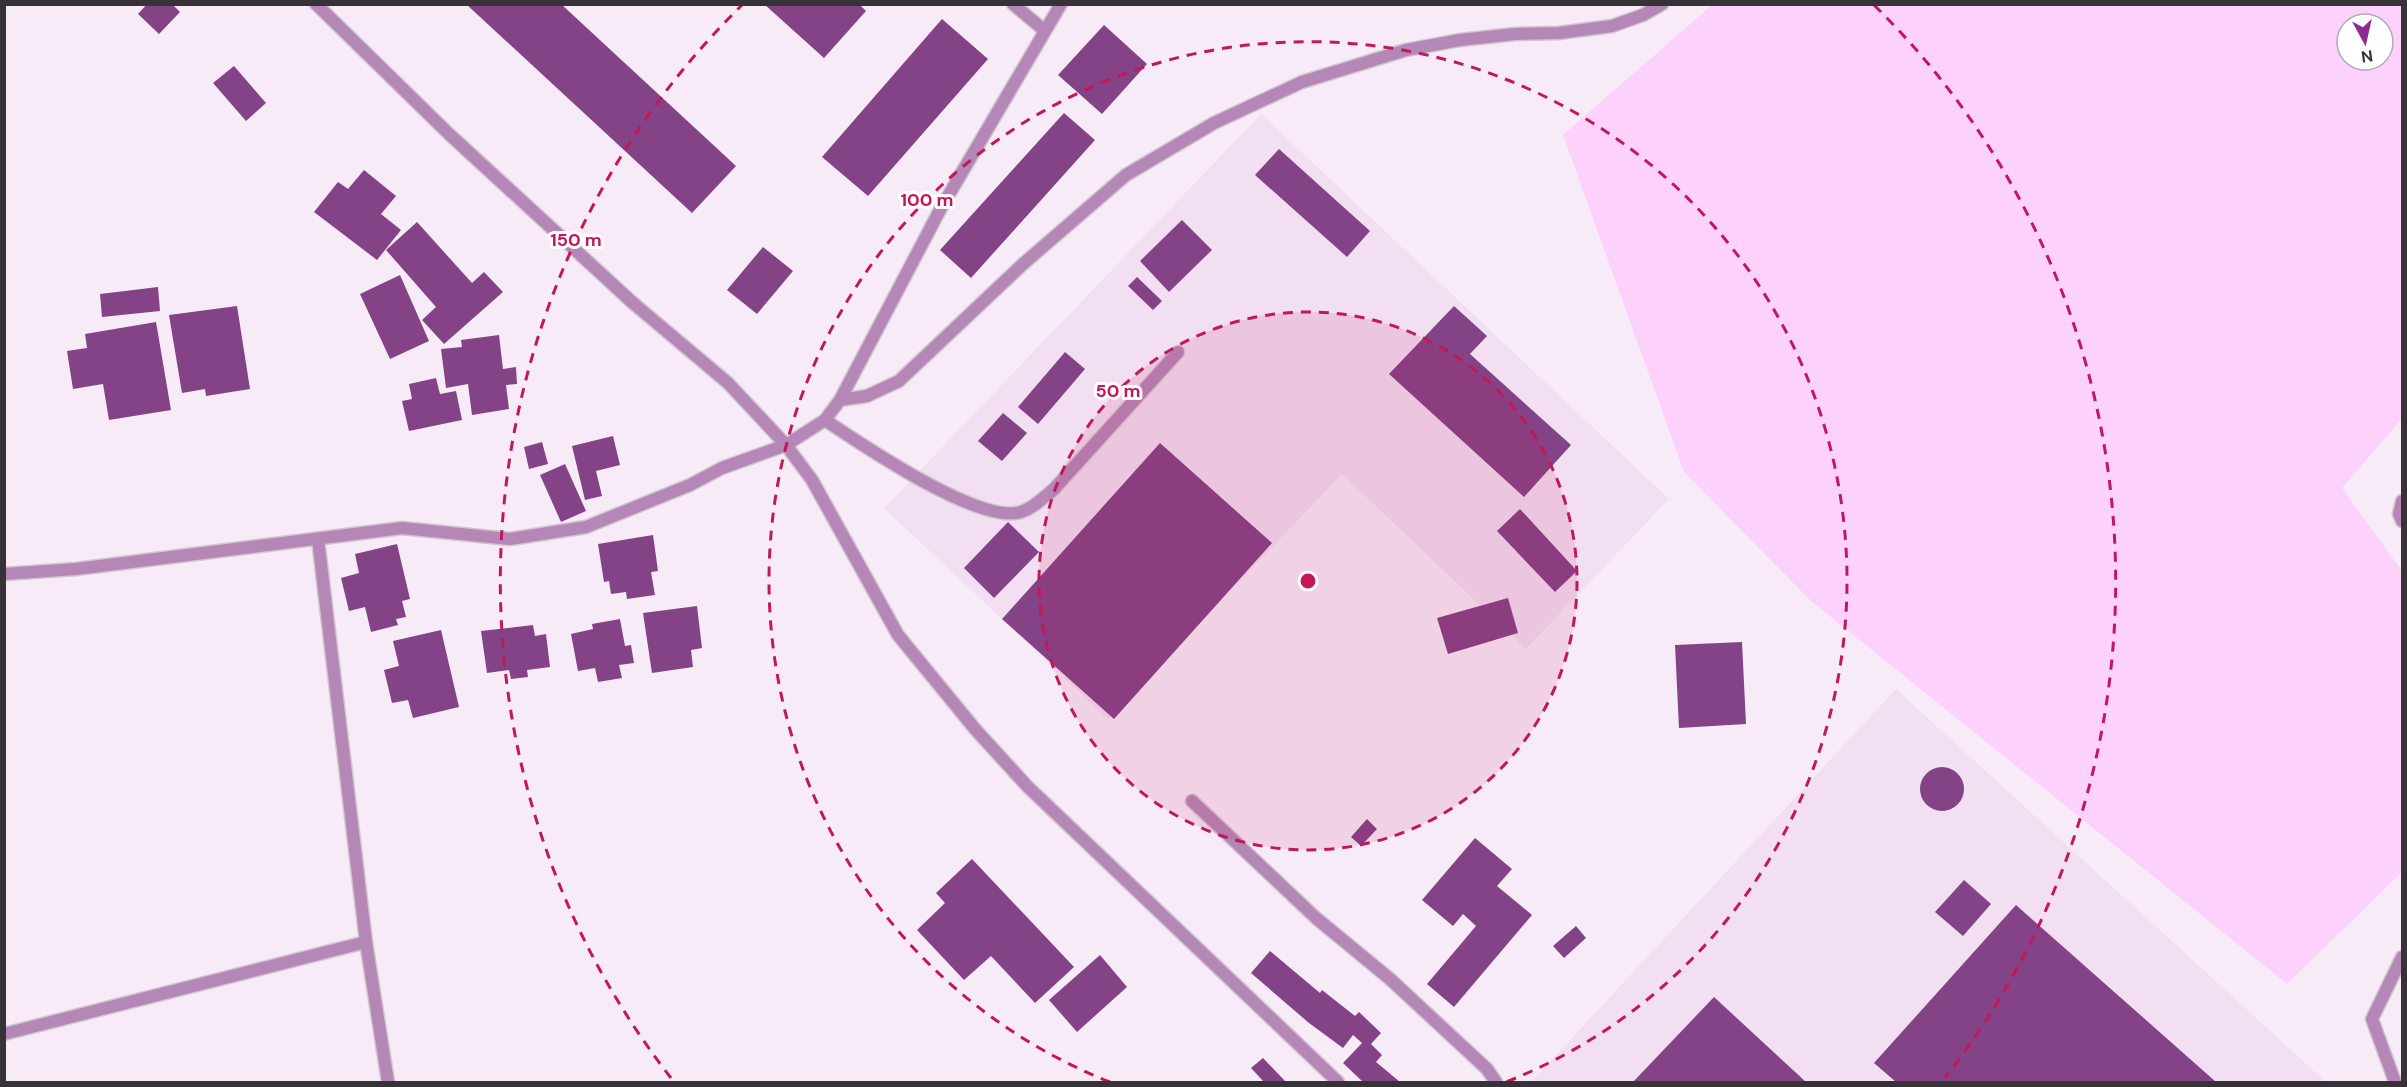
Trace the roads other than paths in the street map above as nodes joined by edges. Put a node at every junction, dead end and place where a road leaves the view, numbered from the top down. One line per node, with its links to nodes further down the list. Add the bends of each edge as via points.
1 (316, 4): 9 (street, via 633,303 728,383)
2 (1013, 4): 5 (street)
3 (1061, 4): 5 (street)
4 (1662, 4): 7 (street, via 1612,26 1460,40 1406,50 1302,82 1214,123 1126,175 1023,264 899,381 867,396)
5 (1045, 31): 7 (street, via 941,208)
6 (1178, 352): 8 (street, via 1054,489 1020,513 979,508 917,478)
7 (840, 400): 8 (street)
8 (825, 420): 9 (street)
9 (786, 445): 12 (street, via 586,527 510,539 402,528); 19 (street, via 812,480 898,635 975,729 1027,786)
10 (2403, 501): 11 (street, via 2399,514)
11 (2403, 520)
12 (318, 539): 13 (street, via 76,569); 15 (street)
13 (4, 574)
14 (1192, 801): 20 (street, via 1316,918 1399,986 1487,1069)
15 (366, 942): 17 (street); 18 (street)
16 (2403, 957): 21 (street, via 2372,1019)
17 (4, 1034)
18 (388, 1083)
19 (1338, 1083)
20 (1496, 1083)
21 (2395, 1083)

